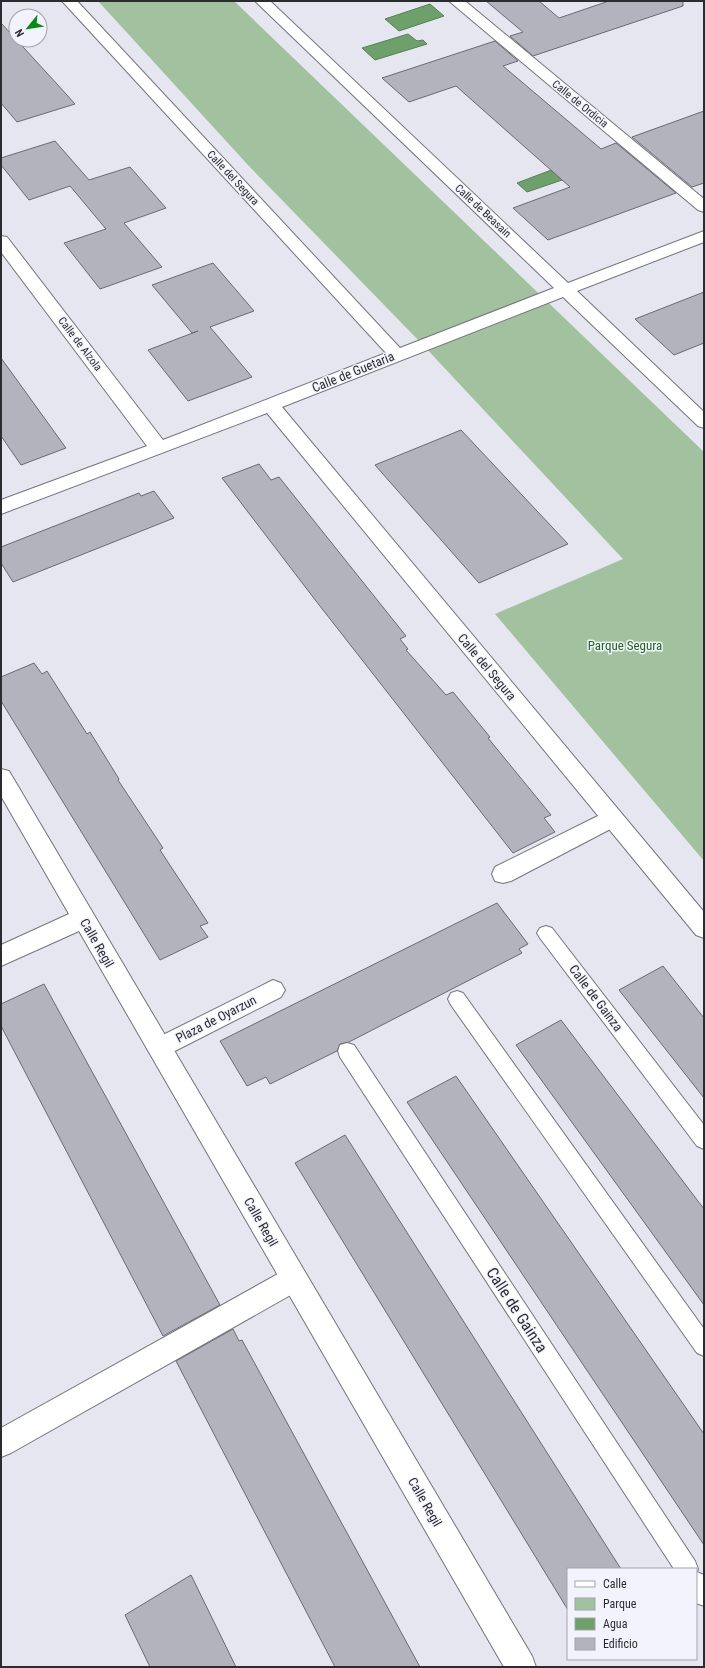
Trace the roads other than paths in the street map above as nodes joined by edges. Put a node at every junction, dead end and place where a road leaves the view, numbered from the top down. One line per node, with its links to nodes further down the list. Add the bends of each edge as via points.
1 (69, 1): 8 (street, Calle del Segura)
2 (262, 1): 7 (street, Calle de Beasain)
3 (456, 1): 4 (street, Calle de Ordicia)
4 (704, 207)
5 (704, 236): 7 (street, Calle de Guetaria)
6 (1, 241): 11 (street, Calle de Alzola)
7 (566, 289): 8 (street, Calle de Guetaria); 10 (street, Calle de Beasain)
8 (397, 355): 9 (street, Calle de Guetaria)
9 (270, 405): 11 (street, Calle de Guetaria); 14 (street, Calle del Segura)
10 (704, 422)
11 (159, 448): 12 (street, Calle de Guetaria)
12 (1, 507)
13 (1, 777): 16 (street, Calle Regil)
14 (612, 818): 15 (street); 17 (street, Calle del Segura)
15 (503, 874)
16 (83, 918): 19 (street); 22 (street, Calle Regil)
17 (704, 928)
18 (546, 932): 24 (lane, Calle de Gainza)
19 (1, 956)
20 (273, 990): 22 (street, Plaza de Oyarzun)
21 (456, 999): 26 (lane)
22 (159, 1048): 25 (street, Calle Regil)
23 (347, 1051): 28 (lane, Calle de Gainza)
24 (704, 1140)
25 (294, 1279): 27 (street); 31 (street, Calle Regil)
26 (704, 1346)
27 (1, 1443)
28 (686, 1568)
29 (697, 1584): 30 (lane)
30 (704, 1595)
31 (521, 1667)

